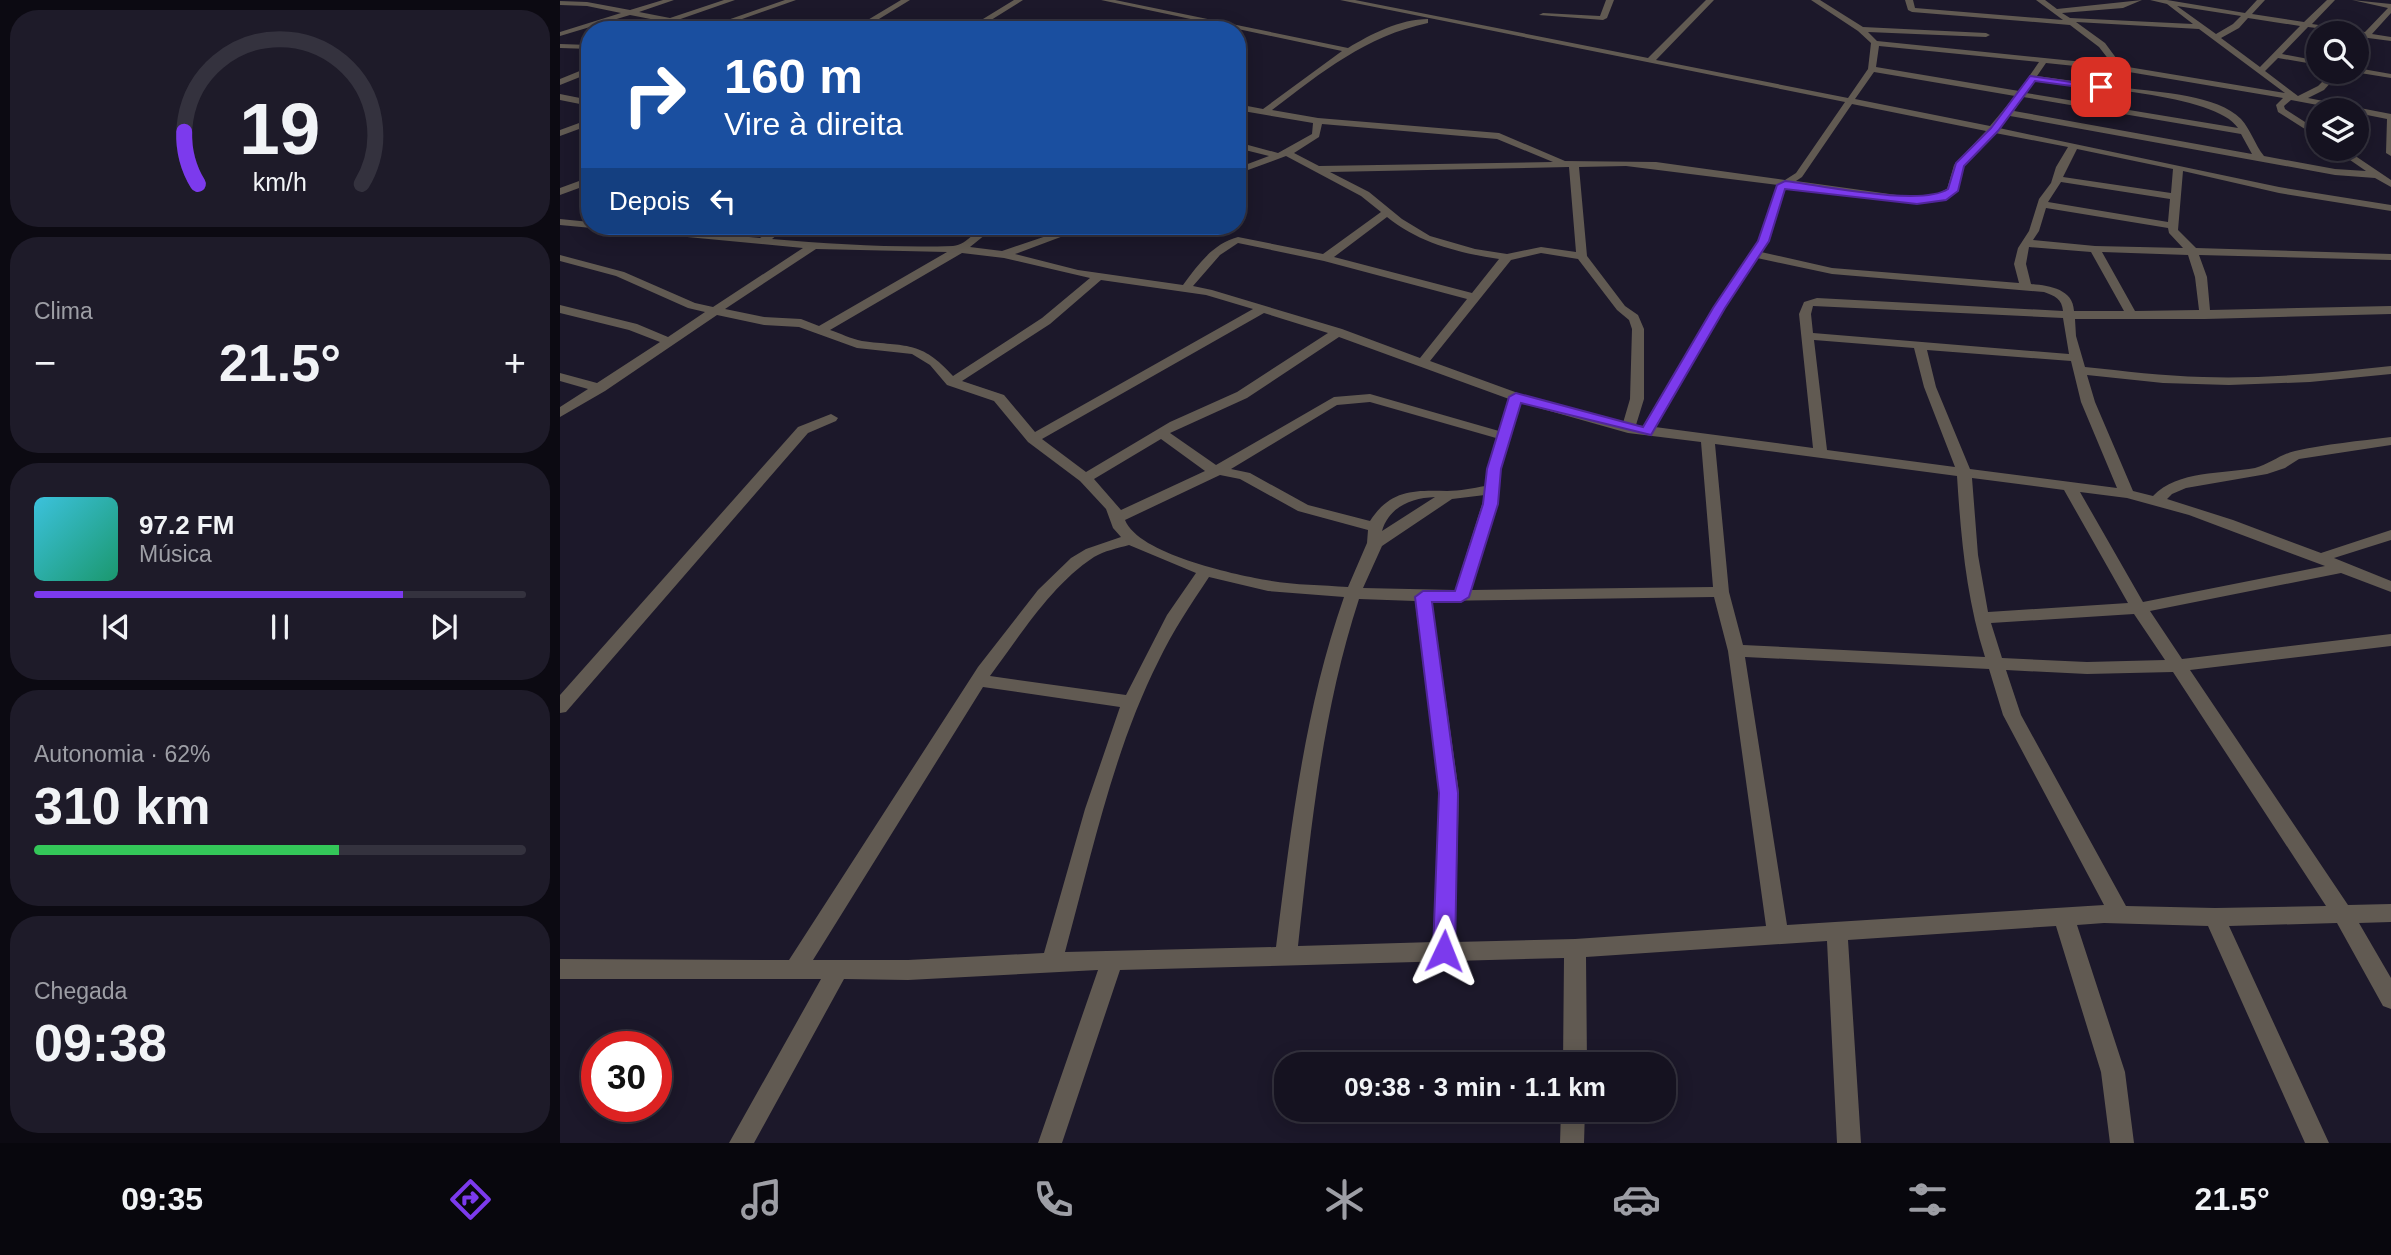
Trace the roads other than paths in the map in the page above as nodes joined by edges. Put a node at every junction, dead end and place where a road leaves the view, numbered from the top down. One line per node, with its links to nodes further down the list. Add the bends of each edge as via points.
1 (598, 0): 24 (street)
2 (669, 0): 31 (street); 33 (street)
3 (731, 0): 33 (street)
4 (792, 0): 38 (street)
5 (906, 0): 39 (street)
6 (1019, 0): 40 (street)
7 (1105, 0): 41 (street)
8 (1344, 0): 27 (street)
9 (1398, 0): 27 (street)
10 (1610, 0): 53 (street, via 1601,18 1545,11)
11 (1710, 0): 64 (street)
12 (1815, 0): 48 (street)
13 (1909, 0): 28 (street)
14 (2040, 0): 30 (street)
15 (2113, 0): 25 (street)
16 (2138, 0): 25 (street)
17 (2154, 0): 18 (street)
18 (2165, 0): 22 (street); 45 (street)
19 (2261, 0): 32 (street)
20 (2331, 0): 43 (street)
21 (2356, 0): 26 (street)
22 (2192, 2): 32 (street)
23 (560, 3): 24 (street)
24 (584, 4): 29 (street); 31 (street)
25 (2123, 6): 30 (street)
26 (2391, 7): 44 (street)
27 (1387, 8): 35 (street)
28 (1912, 10): 34 (street); 49 (street)
29 (560, 11)
30 (2057, 11): 42 (street)
31 (627, 14): 33 (street); 36 (street)
32 (2246, 15): 43 (street); 54 (street)
33 (665, 16): 37 (street)
34 (1984, 16): 42 (street); 51 (street)
35 (1438, 19): 53 (street); 59 (street, via 1393,27)
36 (604, 21)
37 (656, 21)
38 (730, 21)
39 (870, 21)
40 (984, 21)
41 (1207, 21)
42 (2073, 22): 45 (street); 65 (street, via 2102,45)
43 (2304, 25): 61 (street)
44 (2369, 26)
45 (2201, 27): 54 (street)
46 (581, 28): 50 (street)
47 (1246, 29): 59 (street)
48 (1861, 29): 49 (street); 56 (street)
49 (1923, 31): 51 (street)
50 (560, 34)
51 (1986, 35): 60 (street)
52 (2369, 36): 55 (street)
53 (1531, 37): 64 (street)
54 (2215, 38): 67 (street)
55 (2391, 40)
56 (1875, 43): 60 (street); 66 (street)
57 (560, 46): 58 (street)
58 (581, 47)
59 (1352, 51): 82 (street)
60 (1987, 52): 62 (street)
61 (2276, 55): 63 (street); 67 (street)
62 (2044, 60): 65 (street); 71 (street)
63 (2306, 61)
64 (1649, 62): 80 (street)
65 (2117, 68): 74 (street); 76 (street)
66 (1872, 69): 75 (street); 80 (street)
67 (2259, 72): 76 (street)
68 (2369, 72): 70 (street)
69 (581, 74): 72 (street)
70 (2391, 76)
71 (2033, 78): 74 (street); 75 (street)
72 (560, 82)
73 (2325, 84): 78 (street)
74 (2122, 90): 90 (street, via 2214,107 2238,121)
75 (2018, 94): 83 (street); 90 (street)
76 (2291, 96): 78 (street); 87 (street, via 2280,105 2281,110)
77 (560, 97): 79 (street)
78 (2301, 99): 84 (street)
79 (581, 101)
80 (1851, 102): 88 (street); 107 (street, via 1799,176)
81 (1246, 108): 82 (street)
82 (1267, 110): 85 (street)
83 (2008, 113): 88 (street); 97 (street)
84 (2391, 117): 91 (street)
85 (1318, 121): 92 (street, via 1499,136); 96 (street, via 1316,135)
86 (581, 125): 89 (street)
87 (2306, 126)
88 (1994, 130): 93 (street); 107 (street, via 1959,165 1952,191 1942,197 1917,201)
89 (564, 131)
90 (2244, 132): 97 (street)
91 (2391, 135): 95 (street)
92 (1520, 144): 99 (street); 100 (street)
93 (2074, 146): 101 (street); 105 (street)
94 (1246, 147): 96 (street)
95 (2391, 152)
96 (1283, 155): 102 (street); 103 (street)
97 (2261, 159): 104 (street)
98 (2357, 161): 104 (street)
99 (1569, 164): 100 (street); 107 (street, via 1656,164); 129 (street)
100 (1520, 165): 103 (street)
101 (2178, 167): 110 (street); 112 (street)
102 (1246, 168)
103 (1316, 169): 113 (street)
104 (2378, 175): 108 (street)
105 (2057, 179): 110 (street); 111 (street)
106 (581, 184): 109 (street)
107 (1785, 184): 127 (street)
108 (2391, 184)
109 (560, 192)
110 (2177, 197): 116 (street)
111 (2042, 204): 116 (street); 122 (street)
112 (2391, 208)
113 (1387, 212): 130 (street, via 1426,238); 133 (street)
114 (563, 225): 115 (street)
115 (581, 225)
116 (2174, 226): 126 (street, via 2178,239)
117 (704, 235): 121 (street)
118 (771, 235): 121 (street)
119 (979, 235): 124 (street)
120 (1060, 235): 128 (street)
121 (764, 240): 123 (street)
122 (2026, 243): 125 (street); 135 (street, via 2020,264)
123 (814, 246): 124 (street); 141 (street)
124 (960, 249): 128 (street); 145 (street)
125 (2095, 249): 126 (street); 142 (street)
126 (2192, 251): 131 (street); 144 (street, via 2202,277)
127 (1754, 254): 135 (street, via 1832,271); 160 (street)
128 (1004, 255): 134 (street)
129 (1582, 256): 130 (street, via 1541,250); 159 (street, via 1621,308 1634,318 1638,329 1637,399)
130 (1507, 257): 137 (street)
131 (2391, 257)
132 (560, 258): 141 (street, via 620,274 692,306)
133 (1325, 258): 136 (street, via 1231,241); 137 (street)
134 (1099, 276): 136 (street); 154 (street, via 1046,321)
135 (2026, 287): 143 (street, via 2060,295)
136 (1186, 288): 139 (street)
137 (1474, 297): 150 (street)
138 (560, 309): 148 (street, via 633,327)
139 (1262, 309): 146 (street); 163 (street)
140 (2391, 310): 144 (street)
141 (719, 312): 145 (street); 148 (street)
142 (2130, 312): 143 (street); 144 (street)
143 (2071, 315): 147 (street, via 1817,302 1808,304 1805,313); 151 (street, via 2070,336)
144 (2205, 315)
145 (822, 329): 154 (street, via 857,344 909,348 934,362)
146 (1338, 332): 150 (street); 161 (street, via 1242,395)
147 (1807, 336): 149 (street); 166 (street)
148 (671, 342): 155 (street)
149 (1920, 347): 151 (street); 168 (street, via 1930,387)
150 (1423, 362): 156 (street)
151 (2077, 364): 152 (street, via 2172,380 2320,379); 172 (street)
152 (2391, 370)
153 (560, 377): 155 (street)
154 (952, 382): 163 (street, via 999,398)
155 (600, 388): 157 (street)
156 (1516, 397): 159 (street); 162 (street)
157 (560, 414)
158 (831, 418): 195 (street, via 803,430)
159 (1628, 429): 160 (street)
160 (1646, 432): 164 (street)
161 (1161, 433): 167 (street); 169 (street)
162 (1503, 436): 167 (street, via 1370,398 1347,398 1334,401); 171 (street)
163 (1033, 439): 169 (street)
164 (1708, 439): 166 (street); 183 (street)
165 (2391, 441): 174 (street, via 2295,455 2284,466 2264,472 2183,483 2161,493)
166 (1820, 452): 168 (street)
167 (1217, 471): 175 (street); 176 (street, via 1245,476 1303,508)
168 (1964, 472): 170 (street); 188 (street, via 1970,555)
169 (1085, 478): 175 (street)
170 (2070, 486): 172 (street); 187 (street)
171 (1493, 489): 173 (street); 186 (street)
172 (2127, 494): 174 (street)
173 (1447, 496): 176 (street); 176 (street, via 1403,497 1381,515)
174 (2157, 500): 179 (street)
175 (1117, 518): 178 (street)
176 (1375, 535): 184 (street)
177 (2391, 535): 179 (street)
178 (1131, 539): 181 (street); 193 (street, via 1091,552 1077,562 1044,594)
179 (2320, 560): 180 (street)
180 (2340, 568): 182 (street); 187 (street)
181 (1205, 571): 184 (street, via 1268,586); 194 (street, via 1179,605)
182 (2391, 587)
183 (1721, 592): 186 (street); 190 (street)
184 (1353, 594): 185 (street); 205 (street, via 1335,639 1314,735)
185 (1423, 597): 186 (street); 204 (street, via 1449,793)
186 (1461, 597)
187 (2139, 608): 188 (street); 192 (street)
188 (1981, 618): 191 (street)
189 (2391, 640): 192 (street)
190 (1737, 651): 191 (street); 202 (street)
191 (1993, 662): 192 (street, via 2087,668); 197 (street, via 2012,715)
192 (2176, 666): 199 (street)
193 (978, 680): 194 (street); 208 (street)
194 (1129, 702): 207 (street)
195 (560, 707)
196 (2391, 913): 199 (street)
197 (2120, 915): 198 (street); 200 (street)
198 (2064, 916): 201 (street); 218 (street, via 2113,1072)
199 (2344, 916): 200 (street); 211 (street)
200 (2215, 917): 219 (street)
201 (1837, 930): 202 (street); 217 (street)
202 (1778, 934): 203 (street)
203 (1575, 948): 204 (street); 212 (street)
204 (1444, 951): 205 (street)
205 (1286, 955): 206 (street)
206 (1112, 961): 207 (street); 215 (street)
207 (1052, 962): 209 (street, via 908,970)
208 (796, 968): 209 (street); 210 (street)
209 (838, 968): 214 (street)
210 (560, 969)
211 (2391, 999)
212 (1575, 1052)
213 (1573, 1122): 216 (street)
214 (741, 1143)
215 (1050, 1143)
216 (1572, 1143)
217 (1849, 1143)
218 (2122, 1143)
219 (2317, 1143)

